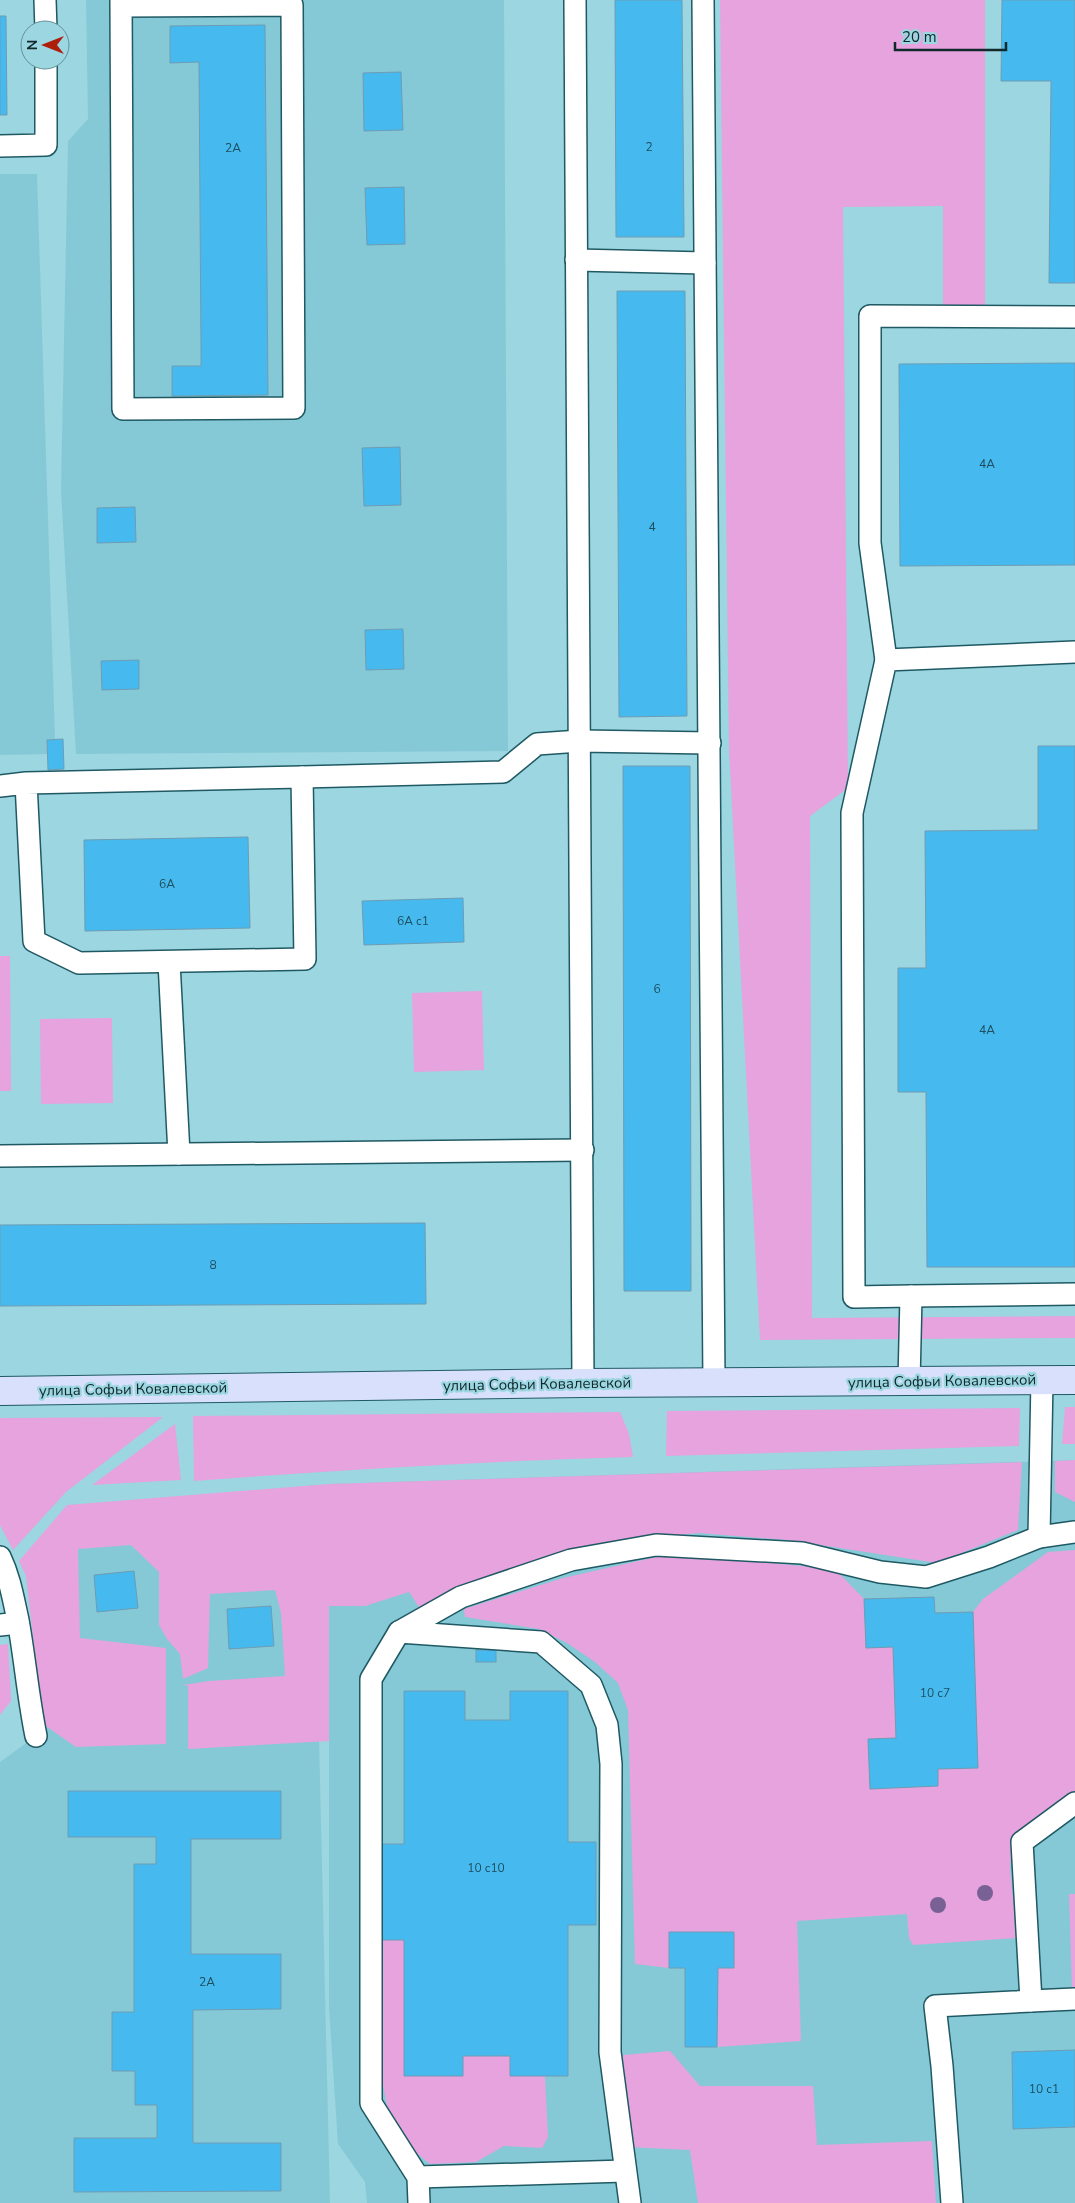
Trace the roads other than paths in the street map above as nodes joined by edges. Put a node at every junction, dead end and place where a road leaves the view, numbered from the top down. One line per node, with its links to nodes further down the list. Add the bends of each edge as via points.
1 (45, 0): 5 (lane)
2 (575, 0): 8 (lane)
3 (703, 0): 9 (lane)
4 (121, 3): 4 (lane, via 123,409 294,408 292,6)
5 (46, 20)
6 (46, 70): 7 (lane, via 46,145)
7 (0, 146)
8 (576, 260): 9 (lane); 13 (lane)
9 (705, 263): 14 (lane)
10 (1075, 317): 12 (lane, via 870,316 870,543)
11 (1075, 652): 12 (lane)
12 (886, 660): 23 (lane, via 852,813 854,1297)
13 (580, 741): 14 (lane); 15 (lane, via 538,744 503,772); 19 (lane)
14 (710, 743): 28 (lane)
15 (302, 777): 16 (lane); 18 (lane, via 305,959)
16 (26, 783): 17 (lane); 18 (lane, via 34,940 79,963)
17 (0, 786)
18 (168, 962): 20 (lane)
19 (583, 1150): 20 (lane); 27 (lane)
20 (179, 1154): 21 (lane)
21 (0, 1156)
22 (1075, 1294): 23 (lane)
23 (911, 1296): 26 (lane)
24 (1042, 1380): 25 (street, улица Софьи Ковалевской); 26 (street, улица Софьи Ковалевской); 31 (lane)
25 (1075, 1380)
26 (910, 1382): 28 (street, улица Софьи Ковалевской)
27 (583, 1383): 28 (street, улица Софьи Ковалевской); 29 (street, улица Софьи Ковалевской)
28 (714, 1383)
29 (0, 1391)
30 (1075, 1532): 31 (lane)
31 (1040, 1537): 34 (lane, via 926,1577 880,1572 802,1553 656,1545 571,1560 461,1597)
32 (0, 1557): 33 (lane, via 10,1576)
33 (9, 1624): 35 (lane)
34 (399, 1632): 39 (lane, via 541,1642 591,1684 607,1725 611,1764 610,2052); 40 (lane, via 371,1679 371,2103)
35 (36, 1736)
36 (1075, 1803): 38 (lane, via 1022,1842)
37 (1075, 1999): 38 (lane)
38 (1031, 2002): 43 (lane, via 935,2006)
39 (625, 2171): 40 (lane); 42 (lane)
40 (418, 2178): 41 (lane)
41 (419, 2203)
42 (630, 2203)
43 (952, 2203)

